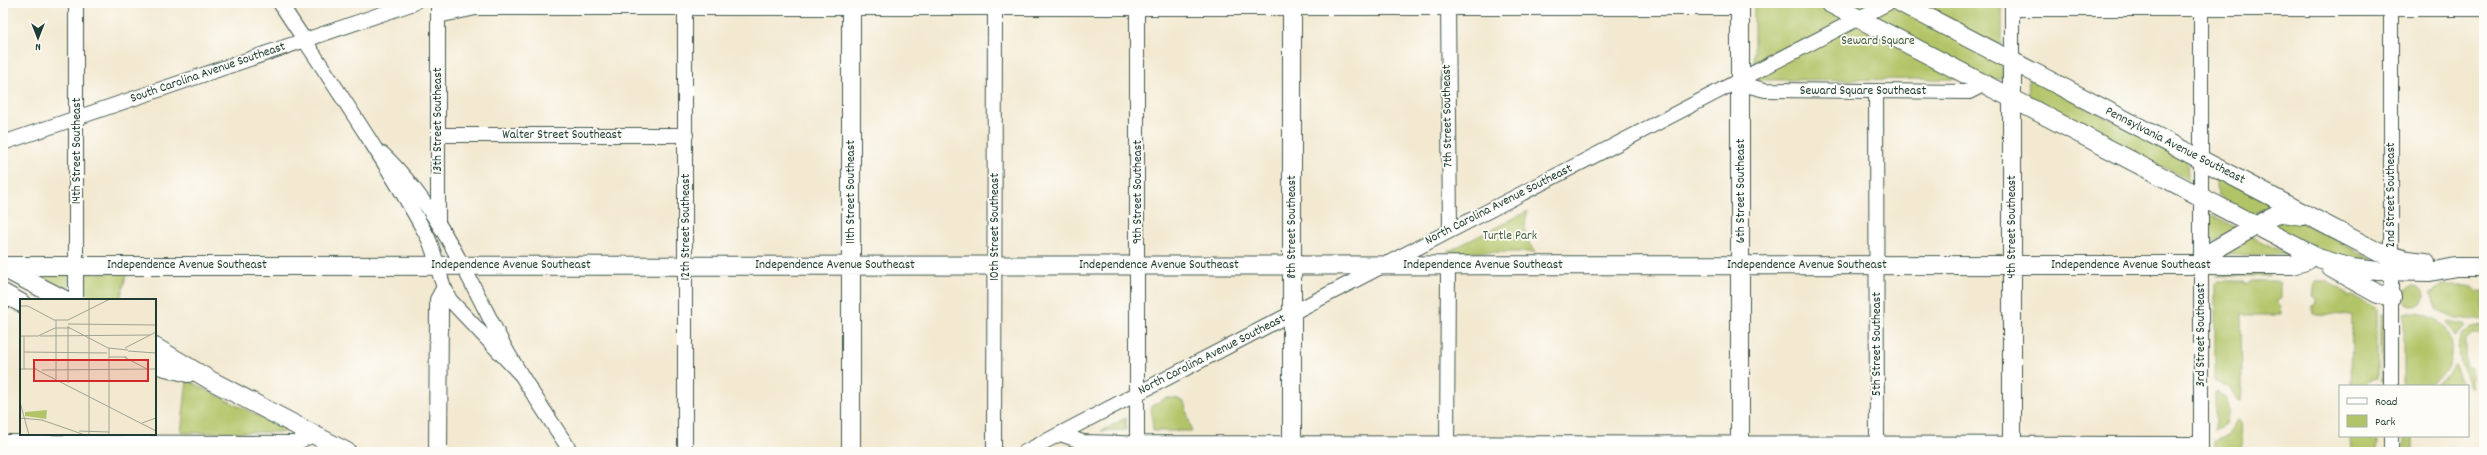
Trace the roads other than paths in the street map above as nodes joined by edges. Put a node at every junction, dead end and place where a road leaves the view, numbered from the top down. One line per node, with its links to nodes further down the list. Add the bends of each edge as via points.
1 (76, 3): 27 (street, 14th Street Southeast)
2 (280, 3): 21 (street)
3 (414, 3): 21 (street, South Carolina Avenue Southeast)
4 (1829, 3): 20 (main road)
5 (1888, 3): 20 (street, North Carolina Avenue Southeast)
6 (1901, 3): 22 (main road, Pennsylvania Avenue Southeast)
7 (1292, 5): 12 (street); 13 (street); 54 (main road, 8th Street Southeast)
8 (557, 6): 9 (street); 18 (street)
9 (685, 6): 10 (street); 29 (street, 12th Street Southeast)
10 (851, 6): 11 (street); 45 (main road, 11th Street Southeast)
11 (994, 6): 12 (street); 46 (street, 10th Street Southeast)
12 (1137, 6): 47 (street, 9th Street Southeast)
13 (1448, 6): 14 (street); 37 (street, 7th Street Southeast)
14 (1740, 6): 23 (main road, 6th Street Southeast)
15 (2012, 6): 16 (street); 22 (street, 4th Street Southeast)
16 (2201, 6): 17 (street); 32 (street, 3rd Street Southeast)
17 (2391, 6): 19 (street); 41 (street, 2nd Street Southeast)
18 (438, 9): 28 (street, 13th Street Southeast)
19 (2484, 10)
20 (1859, 18): 23 (street, North Carolina Avenue Southeast); 24 (main road)
21 (304, 40): 27 (street, South Carolina Avenue Southeast); 31 (street)
22 (2012, 61): 24 (main road); 26 (main road, 4th Street Southeast); 32 (main road, Pennsylvania Avenue Southeast)
23 (1740, 80): 25 (street, Seward Square Southeast, via 1765,90); 37 (street, North Carolina Avenue Southeast); 50 (main road, 6th Street Southeast)
24 (1985, 84): 25 (street, Seward Square Southeast, via 1969,92); 26 (main road)
25 (1876, 91): 51 (street, 5th Street Southeast)
26 (2012, 98): 33 (main road); 52 (main road, 4th Street Southeast)
27 (76, 118): 30 (street, South Carolina Avenue Southeast); 42 (street, 14th Street Southeast)
28 (438, 135): 29 (street, Walter Street Southeast); 34 (street, 13th Street Southeast)
29 (686, 135): 44 (street, 12th Street Southeast)
30 (3, 143)
31 (372, 143): 34 (street, via 421,195); 38 (street)
32 (2201, 159): 33 (street, 3rd Street Southeast); 35 (main road, Pennsylvania Avenue Southeast)
33 (2201, 197): 36 (main road); 53 (street, 3rd Street Southeast)
34 (438, 223): 38 (street); 43 (street)
35 (2322, 223): 36 (main road, via 2284,213); 41 (main road, Pennsylvania Avenue Southeast)
36 (2256, 226): 39 (main road); 53 (main road, via 2209,253)
37 (1450, 230): 48 (street, North Carolina Avenue Southeast)
38 (425, 233): 40 (street)
39 (2314, 256): 41 (main road, via 2360,269); 53 (main road, Independence Avenue Southeast, via 2292,265); 60 (main road, via 2340,275 2378,294)
40 (437, 264): 42 (main road, Independence Avenue Southeast); 43 (main road, Independence Avenue Southeast); 58 (street)
41 (2391, 264): 56 (main road, via 2430,272 2456,267); 60 (street, 2nd Street Southeast)
42 (76, 265): 55 (main road, Independence Avenue Southeast); 63 (street, 14th Street Southeast)
43 (462, 265): 44 (main road, Independence Avenue Southeast); 70 (street)
44 (686, 265): 45 (main road, Independence Avenue Southeast); 89 (street, 12th Street Southeast)
45 (851, 265): 46 (main road, Independence Avenue Southeast); 90 (main road, 11th Street Southeast)
46 (995, 265): 47 (main road, Independence Avenue Southeast); 91 (street, 10th Street Southeast)
47 (1138, 265): 54 (main road, Independence Avenue Southeast); 73 (street, 9th Street Southeast)
48 (1384, 265): 49 (main road, Independence Avenue Southeast); 54 (main road, Independence Avenue Southeast); 65 (street, North Carolina Avenue Southeast)
49 (1448, 265): 50 (main road, Independence Avenue Southeast); 82 (street)
50 (1741, 265): 51 (main road, Independence Avenue Southeast); 81 (main road, 6th Street Southeast)
51 (1877, 265): 52 (main road, Independence Avenue Southeast); 83 (street, 5th Street Southeast)
52 (2012, 265): 53 (main road, Independence Avenue Southeast); 84 (main road, 4th Street Southeast)
53 (2201, 265): 85 (street, 3rd Street Southeast)
54 (1292, 266): 65 (main road, 8th Street Southeast)
55 (3, 267): 62 (main road)
56 (2484, 267)
57 (3, 280): 61 (main road)
58 (444, 291): 70 (street, via 482,336); 87 (main road, via 439,300)
59 (3, 293): 64 (main road)
60 (2392, 297): 72 (street, 2nd Street Southeast)
61 (40, 299)
62 (63, 299)
63 (76, 299)
64 (20, 302)
65 (1292, 313): 73 (street, North Carolina Avenue Southeast); 80 (main road, 8th Street Southeast)
66 (156, 348): 68 (main road)
67 (156, 352): 68 (main road)
68 (173, 357): 71 (main road)
69 (156, 364): 71 (main road)
70 (522, 376): 88 (street)
71 (210, 380): 75 (main road)
72 (2391, 385)
73 (1137, 393): 74 (street, North Carolina Avenue Southeast); 79 (street, 9th Street Southeast)
74 (1060, 434): 79 (street, via 1083,442); 92 (street, North Carolina Avenue Southeast)
75 (314, 435): 78 (street, via 295,443); 86 (main road)
76 (2391, 437): 93 (street)
77 (3, 442): 78 (street)
78 (77, 443)
79 (1138, 447): 80 (street)
80 (1292, 447): 82 (street)
81 (1740, 447): 82 (street); 83 (street)
82 (1448, 448)
83 (1877, 448): 84 (street)
84 (2012, 448): 85 (street)
85 (2201, 448)
86 (347, 452)
87 (438, 452)
88 (571, 452)
89 (685, 452)
90 (850, 452)
91 (994, 452)
92 (1025, 452)
93 (2391, 452)

